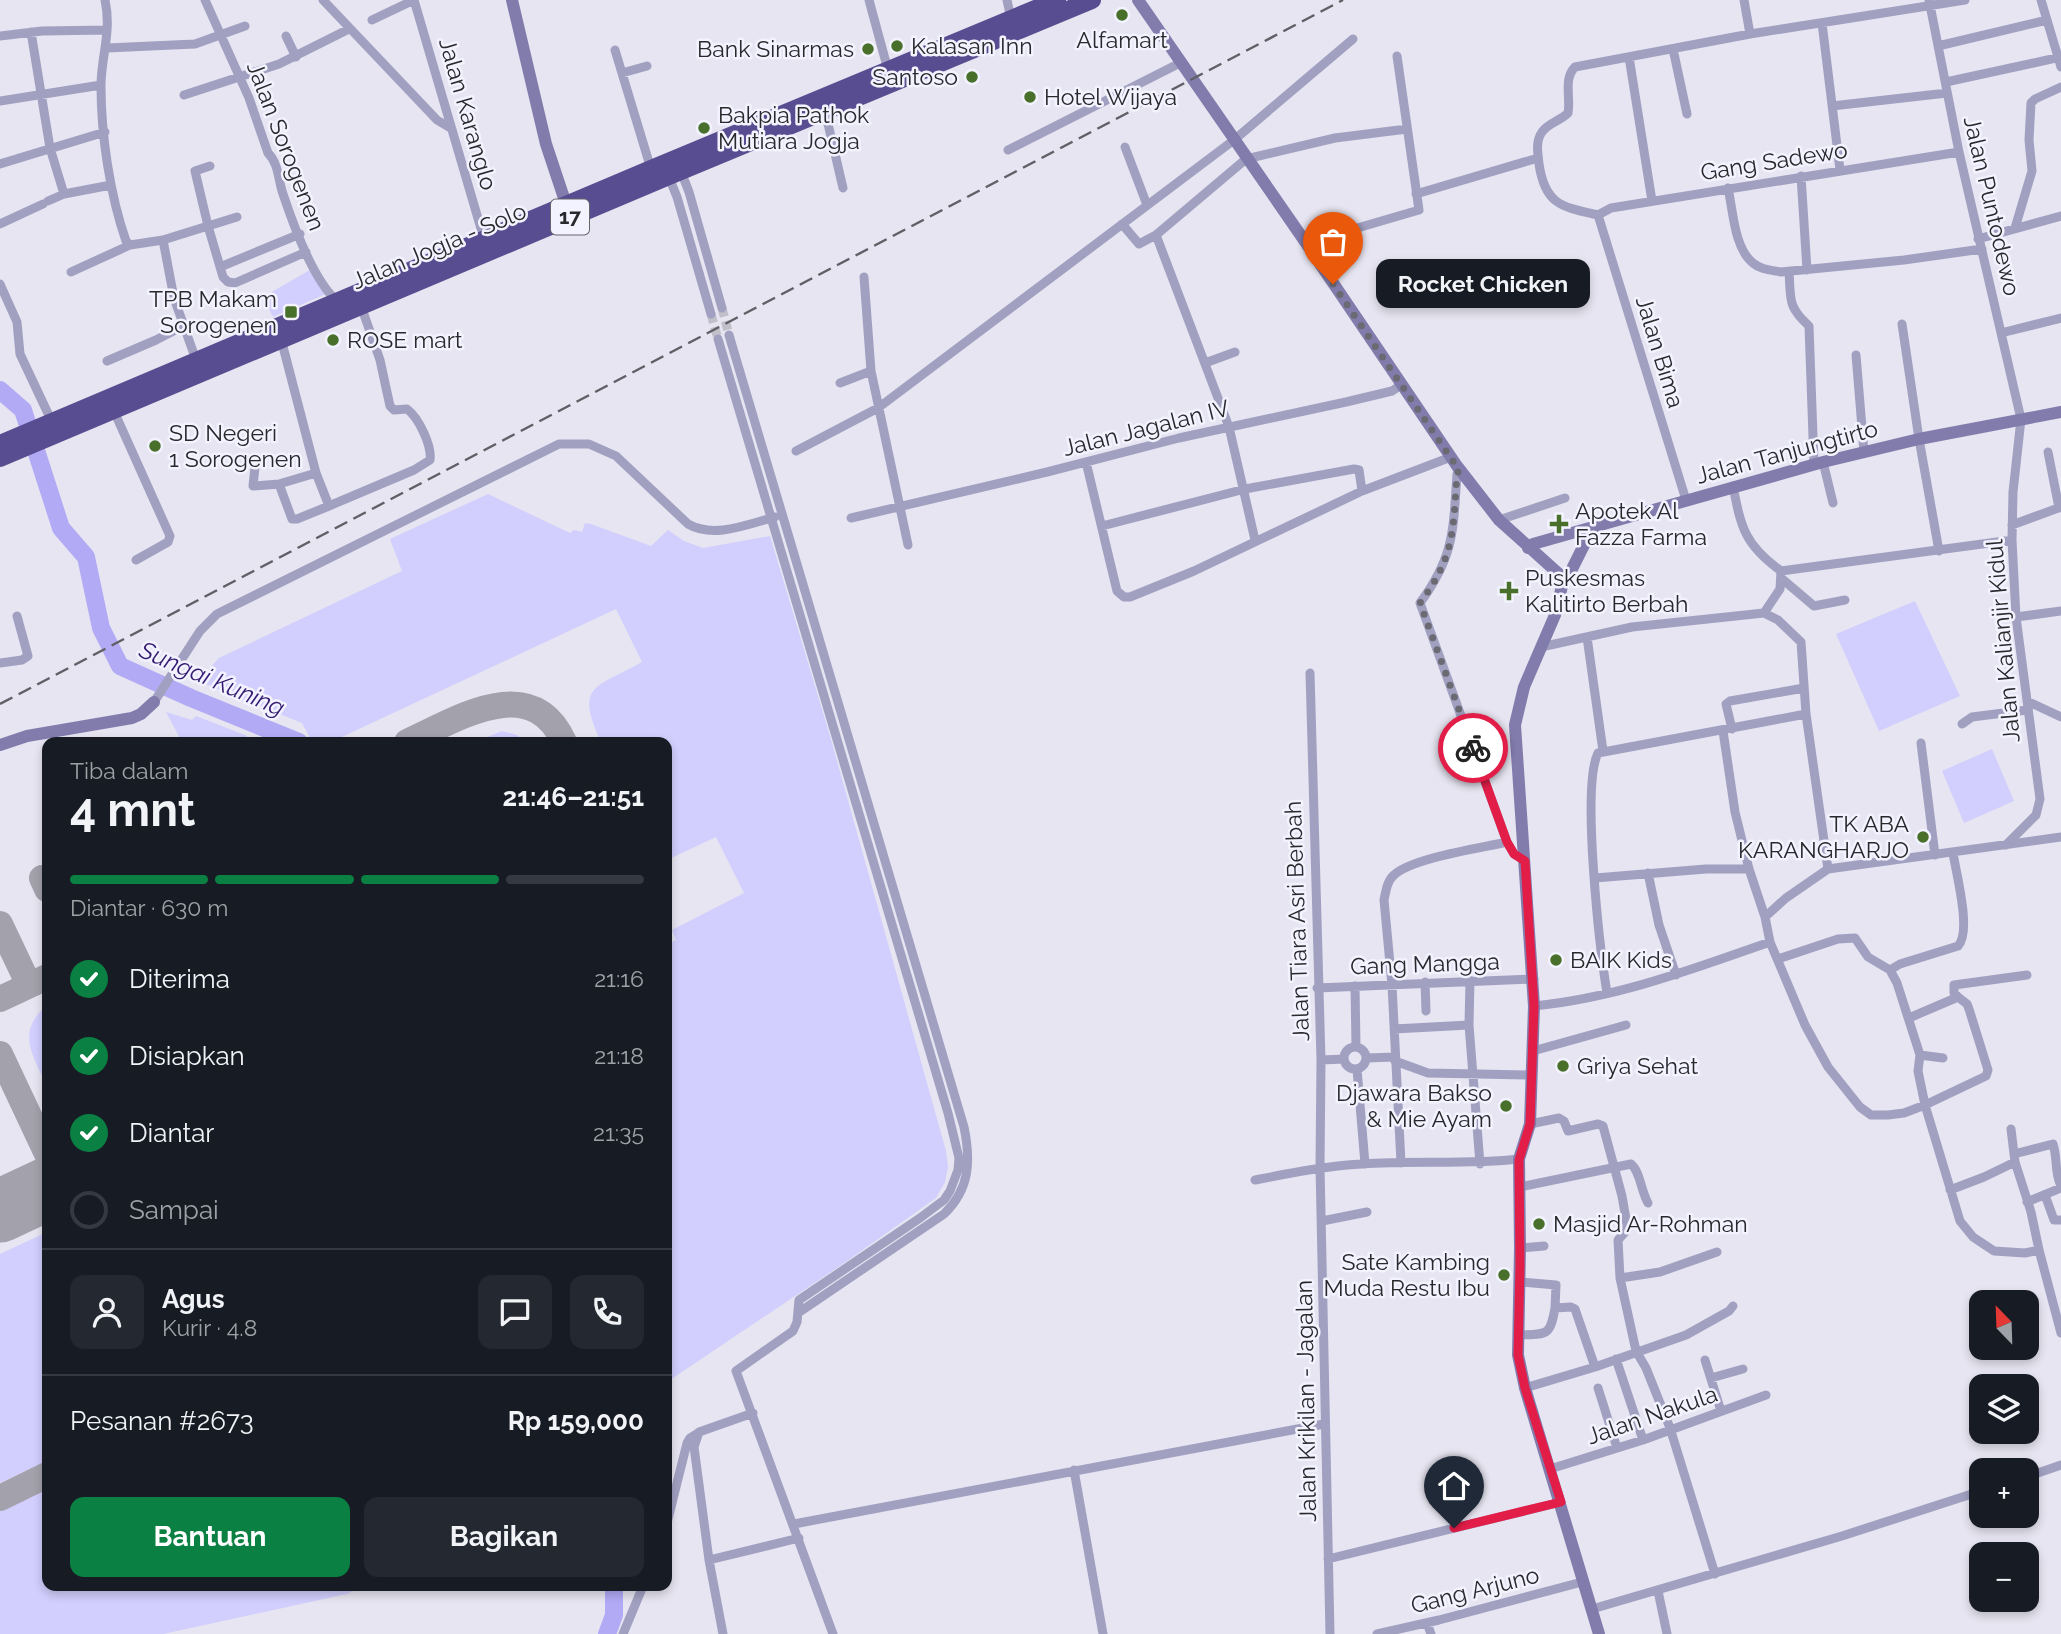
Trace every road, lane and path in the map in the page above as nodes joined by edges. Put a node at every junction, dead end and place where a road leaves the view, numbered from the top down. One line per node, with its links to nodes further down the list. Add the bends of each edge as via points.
1 (105, 0): 21 (street)
2 (205, 0): 25 (street, Jalan Sorogenen)
3 (323, 0): 20 (street)
4 (414, 0): 16 (street); 51 (street, Jalan Karanglo)
5 (512, 0): 72 (main road, via 545,139)
6 (869, 0): 38 (street)
7 (1007, 0): 15 (street)
8 (1057, 0): 15 (highway, Jalan Jogja - Solo / 17)
9 (1092, 0): 49 (highway, Jalan Jogja - Solo / 17)
10 (1138, 0): 36 (main road)
11 (1744, 0): 23 (street)
12 (1965, 0): 14 (street)
13 (2041, 0): 17 (street)
14 (1930, 3): 18 (street); 28 (street, Jalan Puntodewo)
15 (1012, 19): 38 (highway, Jalan Jogja - Solo / 17)
16 (372, 20)
17 (2047, 20): 28 (street); 35 (street)
18 (1822, 23): 23 (street); 48 (street)
19 (246, 26): 25 (street)
20 (349, 29): 32 (street); 51 (street, via 437,120)
21 (107, 30): 22 (street); 29 (street)
22 (31, 32): 24 (street); 45 (street)
23 (1750, 34): 30 (street)
24 (0, 36)
25 (220, 36): 29 (street, via 195,44); 40 (street, Jalan Sorogenen)
26 (286, 36): 32 (street)
27 (1353, 39): 54 (street)
28 (1938, 46): 41 (street, Jalan Puntodewo)
29 (107, 48): 42 (street)
30 (1673, 49): 34 (street); 50 (street)
31 (615, 50): 39 (street)
32 (296, 57): 40 (street)
33 (1397, 57): 52 (street)
34 (1629, 57): 59 (street, via 1573,69 1568,81 1568,113 1542,131); 71 (street)
35 (2060, 61): 41 (street)
36 (1180, 62): 54 (main road); 57 (street)
37 (647, 66): 39 (street)
38 (888, 70): 63 (highway, Jalan Jogja - Solo / 17)
39 (622, 73): 63 (street)
40 (239, 78): 46 (street); 81 (street, Jalan Sorogenen)
41 (1945, 82): 44 (street, Jalan Puntodewo)
42 (101, 85): 45 (street); 53 (street)
43 (2061, 87): 80 (street, via 2031,103 2032,171)
44 (1947, 93): 48 (street); 58 (street, Jalan Puntodewo)
45 (39, 94): 47 (street); 56 (street)
46 (184, 95)
47 (0, 102)
48 (1832, 106): 64 (street)
49 (825, 111): 63 (highway, Jalan Jogja - Solo / 17, via 785,130); 67 (street)
50 (1687, 114)
51 (451, 125): 83 (street, Jalan Karanglo)
52 (1407, 129): 60 (street, via 1335,138); 70 (street)
53 (105, 132): 56 (street); 66 (street)
54 (1234, 140): 60 (main road); 73 (street)
55 (1125, 147): 73 (street)
56 (50, 148): 61 (street); 69 (street)
57 (1008, 150)
58 (1959, 152): 64 (street, Gang Sadewo); 84 (street, Jalan Puntodewo)
59 (1538, 158): 70 (street); 74 (street, via 1544,187 1554,202)
60 (1246, 159): 82 (street); 86 (main road)
61 (0, 164)
62 (210, 166): 79 (street, via 195,171)
63 (668, 168): 72 (highway, Jalan Jogja - Solo / 17); 97 (highway, Jalan Jogja - Solo / 17); 98 (street); 99 (street)
64 (1840, 170): 65 (street, Gang Sadewo)
65 (1801, 176): 68 (street, Gang Sadewo); 91 (street)
66 (111, 185): 69 (street); 87 (street)
67 (843, 188)
68 (1728, 188): 71 (street, Gang Sadewo); 92 (street, via 1739,239 1753,263 1763,269)
69 (64, 194): 77 (street)
70 (1416, 194): 86 (street, via 1416,213)
71 (1652, 201): 74 (street, Gang Sadewo, via 1611,208)
72 (566, 204): 83 (highway, Jalan Jogja - Solo / 17)
73 (1147, 205): 78 (street)
74 (1598, 215): 137 (street, Jalan Bima)
75 (2061, 216): 80 (street)
76 (237, 217): 79 (street)
77 (0, 224)
78 (1122, 224): 82 (street, via 1139,244); 115 (street)
79 (208, 226): 85 (street); 90 (street)
80 (2015, 228): 84 (street)
81 (300, 234): 89 (street, Jalan Sorogenen); 90 (street)
82 (1156, 235): 111 (street)
83 (484, 239): 96 (highway, Jalan Jogja - Solo / 17)
84 (1979, 239): 88 (street, Jalan Puntodewo)
85 (163, 240): 87 (street); 102 (street)
86 (1306, 243): 114 (main road)
87 (130, 245): 93 (street)
88 (1982, 249): 91 (street); 103 (street, Jalan Puntodewo)
89 (306, 252): 90 (street, via 234,283 226,280); 96 (street, Jalan Sorogenen, via 325,291)
90 (220, 267)
91 (1807, 270): 92 (street)
92 (1789, 271): 128 (street, via 1791,303 1809,326)
93 (71, 272)
94 (864, 277): 112 (street)
95 (0, 284): 119 (street, via 17,322 20,354)
96 (337, 301): 109 (highway, Jalan Jogja - Solo / 17)
97 (361, 306): 105 (highway, Jalan Jogja - Solo / 17); 139 (street, via 390,407 414,416 430,448 430,460)
98 (722, 308)
99 (711, 314)
100 (2061, 318): 103 (street)
101 (1902, 324): 121 (street)
102 (183, 326): 109 (street); 110 (street)
103 (2001, 333): 118 (street, Jalan Puntodewo)
104 (729, 335): 142 (street)
105 (281, 339): 116 (highway, Jalan Jogja - Solo / 17); 131 (street)
106 (718, 340): 143 (street)
107 (1235, 352): 111 (street)
108 (1856, 355): 124 (street)
109 (196, 360): 119 (highway, Jalan Jogja - Solo / 17)
110 (107, 361)
111 (1205, 363): 120 (street)
112 (871, 371): 113 (street); 115 (street)
113 (840, 383)
114 (1401, 386): 120 (street, Jalan Jagalan IV); 126 (main road)
115 (878, 408): 123 (street); 140 (street)
116 (113, 409): 119 (highway, Jalan Jogja - Solo / 17); 154 (street, via 170,536 168,542)
117 (2061, 412): 118 (main road, Jalan Tanjungtirto)
118 (2021, 419): 121 (main road, Jalan Tanjungtirto); 146 (street, Jalan Kalianjir Kidul)
119 (48, 428): 122 (highway, Jalan Jogja - Solo / 17)
120 (1229, 428): 127 (street, Jalan Jagalan IV); 134 (street)
121 (1919, 439): 124 (main road, Jalan Tanjungtirto); 153 (street)
122 (2, 450)
123 (796, 451)
124 (1864, 452): 128 (main road, Jalan Tanjungtirto)
125 (2048, 452): 141 (street)
126 (1451, 457): 130 (main road); 135 (street)
127 (1086, 462): 140 (street, Jalan Jagalan IV); 147 (street)
128 (1818, 463): 133 (main road, Jalan Tanjungtirto); 138 (street)
129 (255, 467): 132 (street, via 253,486)
130 (1459, 470): 145 (main road); 179 (street, via 1446,561 1420,603)
131 (316, 472): 132 (street); 139 (street)
132 (279, 484): 139 (street, via 292,519)
133 (1733, 486): 137 (main road, Jalan Tanjungtirto); 155 (street, via 1746,537)
134 (1245, 489): 135 (street, via 1354,468); 147 (street); 149 (street)
135 (1363, 491): 149 (street)
136 (1564, 498): 145 (street)
137 (1686, 500): 148 (main road, Jalan Tanjungtirto)
138 (1833, 503)
139 (329, 506)
140 (900, 507): 144 (street, Jalan Jagalan IV); 151 (street)
141 (2060, 508): 146 (street)
142 (784, 514): 143 (street); 174 (street)
143 (772, 517): 167 (street, via 704,531 688,524 616,456 589,444 559,444 218,614 200,631); 173 (street)
144 (851, 518)
145 (1499, 520): 152 (main road)
146 (2012, 525): 150 (street, Jalan Kalianjir Kidul)
147 (1102, 526): 149 (street, via 1117,592 1124,597 1194,571)
148 (1593, 527): 152 (main road, Jalan Tanjungtirto); 156 (main road, via 1569,575)
149 (1255, 540)
150 (2012, 540): 153 (street); 161 (street, Jalan Kalianjir Kidul)
151 (908, 545)
152 (1528, 548): 156 (main road)
153 (1939, 551): 155 (street)
154 (136, 560)
155 (1781, 575): 157 (street, via 1814,606); 159 (street, via 1780,589)
156 (1562, 580): 163 (main road, via 1555,615)
157 (1845, 600)
158 (2061, 611): 161 (street)
159 (1764, 613): 162 (street, via 1632,627); 166 (street, via 1801,642)
160 (17, 615): 164 (street, via 28,656)
161 (2016, 617): 168 (street, Jalan Kalianjir Kidul)
162 (1587, 637): 163 (street); 177 (street)
163 (1541, 647): 183 (main road, via 1519,702 1516,725)
164 (0, 663)
165 (1310, 673): 199 (street, Jalan Tiara Asri Berbah)
166 (1804, 688): 169 (street); 172 (street, via 1730,701 1726,704)
167 (154, 702): 176 (main road, via 141,714 124,720)
168 (2027, 706): 170 (street); 171 (street, via 1972,717); 180 (street, Jalan Kalianjir Kidul, via 2039,808)
169 (1806, 715): 172 (street); 185 (street)
170 (2061, 717)
171 (1962, 724)
172 (1728, 730): 177 (street); 184 (street, via 1735,812)
173 (835, 735): 174 (street); 248 (street, via 948,1113 958,1170 950,1191 934,1208 799,1300)
174 (848, 737): 248 (street, via 964,1127 968,1170 961,1194 944,1214)
175 (1921, 743): 182 (street)
176 (0, 745)
177 (1602, 751): 187 (street, via 1592,774)
178 (2061, 837): 180 (street)
179 (1507, 842): 183 (street); 197 (street, via 1409,865 1391,877 1384,900)
180 (2006, 845): 181 (street)
181 (1953, 853): 182 (street); 191 (street, via 1965,929 1962,941)
182 (1935, 855): 185 (street)
183 (1525, 861): 194 (main road)
184 (1749, 869): 186 (street); 188 (street)
185 (1828, 869): 188 (street)
186 (1648, 873): 187 (street); 192 (street)
187 (1595, 878): 200 (street)
188 (1765, 917): 189 (street)
189 (1770, 942): 190 (street); 192 (street)
190 (1778, 959): 191 (street, via 1852,937 1872,961); 219 (street, via 1828,1067 1860,1107 1871,1115 1888,1115)
191 (1890, 970): 204 (street)
192 (1676, 975): 200 (street)
193 (2027, 975): 201 (street, via 1954,985)
194 (1534, 978): 195 (street, Gang Mangga); 202 (main road)
195 (1470, 981): 196 (street, Gang Mangga); 205 (street)
196 (1425, 982): 197 (street, Gang Mangga); 203 (street)
197 (1392, 985): 198 (street, Gang Mangga); 207 (street)
198 (1355, 986): 199 (street, Gang Mangga); 208 (street)
199 (1317, 988): 215 (street, Jalan Tiara Asri Berbah)
200 (1607, 993): 202 (street)
201 (1958, 997): 204 (street); 219 (street, via 1969,1009 1988,1073)
202 (1534, 1006): 209 (main road)
203 (1426, 1011)
204 (1909, 1018): 210 (street)
205 (1468, 1025): 207 (street); 217 (street)
206 (1626, 1026): 209 (street)
207 (1394, 1029): 214 (street)
208 (1356, 1047): 211 (street, via 1364,1050); 213 (street, via 1348,1050)
209 (1533, 1051): 218 (main road)
210 (1920, 1055): 212 (street); 219 (street, via 1918,1071)
211 (1367, 1058): 214 (street); 216 (street)
212 (1944, 1058)
213 (1344, 1059): 215 (street); 216 (street)
214 (1395, 1059): 217 (street, via 1428,1073); 224 (street)
215 (1321, 1060): 227 (street, Jalan Tiara Asri Berbah)
216 (1357, 1069): 225 (street)
217 (1473, 1075): 218 (street); 226 (street)
218 (1531, 1075): 220 (main road)
219 (1925, 1105): 232 (street)
220 (1530, 1124): 223 (main road); 228 (street, via 1559,1118 1570,1132 1601,1124)
221 (2011, 1129): 222 (street)
222 (2015, 1158): 231 (street, via 2053,1144); 232 (street); 234 (street)
223 (1519, 1160): 226 (street); 230 (main road)
224 (1401, 1163): 225 (street); 226 (street)
225 (1364, 1164): 227 (street)
226 (1480, 1164)
227 (1320, 1167): 229 (street); 238 (street, Jalan Krikilan - Jagalan)
228 (1614, 1168): 230 (street); 235 (street, via 1634,1165); 243 (street, via 1628,1226 1618,1240)
229 (1255, 1180)
230 (1520, 1187): 240 (main road)
231 (2061, 1187): 233 (street)
232 (1950, 1190): 241 (street, via 1960,1222 1973,1237 2007,1253)
233 (2045, 1195): 234 (street); 237 (street, via 2054,1220)
234 (2027, 1202): 241 (street)
235 (1648, 1203)
236 (1367, 1212): 238 (street)
237 (2061, 1220)
238 (1322, 1221): 262 (street, Jalan Krikilan - Jagalan)
239 (1544, 1246): 240 (street)
240 (1520, 1248): 244 (main road)
241 (2039, 1250): 245 (street)
242 (1717, 1252): 243 (street, via 1660,1272)
243 (1620, 1278): 251 (street)
244 (1520, 1282): 247 (street, via 1555,1284); 250 (main road)
245 (2058, 1301): 249 (street)
246 (1733, 1306): 251 (street, via 1686,1335)
247 (1555, 1308): 250 (street, via 1548,1332); 254 (street, via 1575,1309)
248 (798, 1313): 261 (street, via 793,1331 737,1368)
249 (2061, 1333)
250 (1518, 1335): 257 (main road)
251 (1636, 1351): 252 (street); 263 (street)
252 (1616, 1359): 254 (street); 265 (street)
253 (1706, 1360): 256 (street)
254 (1595, 1367): 257 (street)
255 (1743, 1369): 256 (street)
256 (1711, 1378): 260 (street)
257 (1525, 1388): 268 (main road)
258 (1598, 1388): 266 (street)
259 (1766, 1395): 260 (street, Jalan Nakula)
260 (1721, 1411): 263 (street, Jalan Nakula)
261 (753, 1413): 264 (street); 274 (street)
262 (1324, 1424): 269 (street); 276 (street, Jalan Krikilan - Jagalan)
263 (1670, 1428): 265 (street, Jalan Nakula); 278 (street)
264 (699, 1432): 273 (street, via 687,1443); 277 (street, via 695,1460)
265 (1643, 1440): 266 (street, Jalan Nakula)
266 (1617, 1448): 268 (street, Jalan Nakula)
267 (2061, 1465): 270 (street)
268 (1550, 1469): 272 (main road)
269 (1074, 1470): 274 (street); 287 (street)
270 (2039, 1473)
271 (1969, 1495): 278 (street)
272 (1561, 1502): 276 (street); 279 (main road)
273 (672, 1503)
274 (794, 1524): 275 (street)
275 (799, 1538): 277 (street); 286 (street)
276 (1328, 1559): 288 (street, Jalan Krikilan - Jagalan)
277 (709, 1560): 285 (street)
278 (1715, 1574): 281 (street)
279 (1582, 1582): 282 (main road); 283 (street, Gang Arjuno)
280 (641, 1591): 284 (street)
281 (1658, 1591): 282 (street); 292 (street)
282 (1592, 1609): 291 (main road)
283 (1427, 1623): 289 (street, Gang Arjuno); 290 (street)
284 (623, 1634)
285 (723, 1634)
286 (833, 1634)
287 (1103, 1634)
288 (1330, 1634)
289 (1377, 1634)
290 (1431, 1634)
291 (1599, 1634)
292 (1667, 1634)

